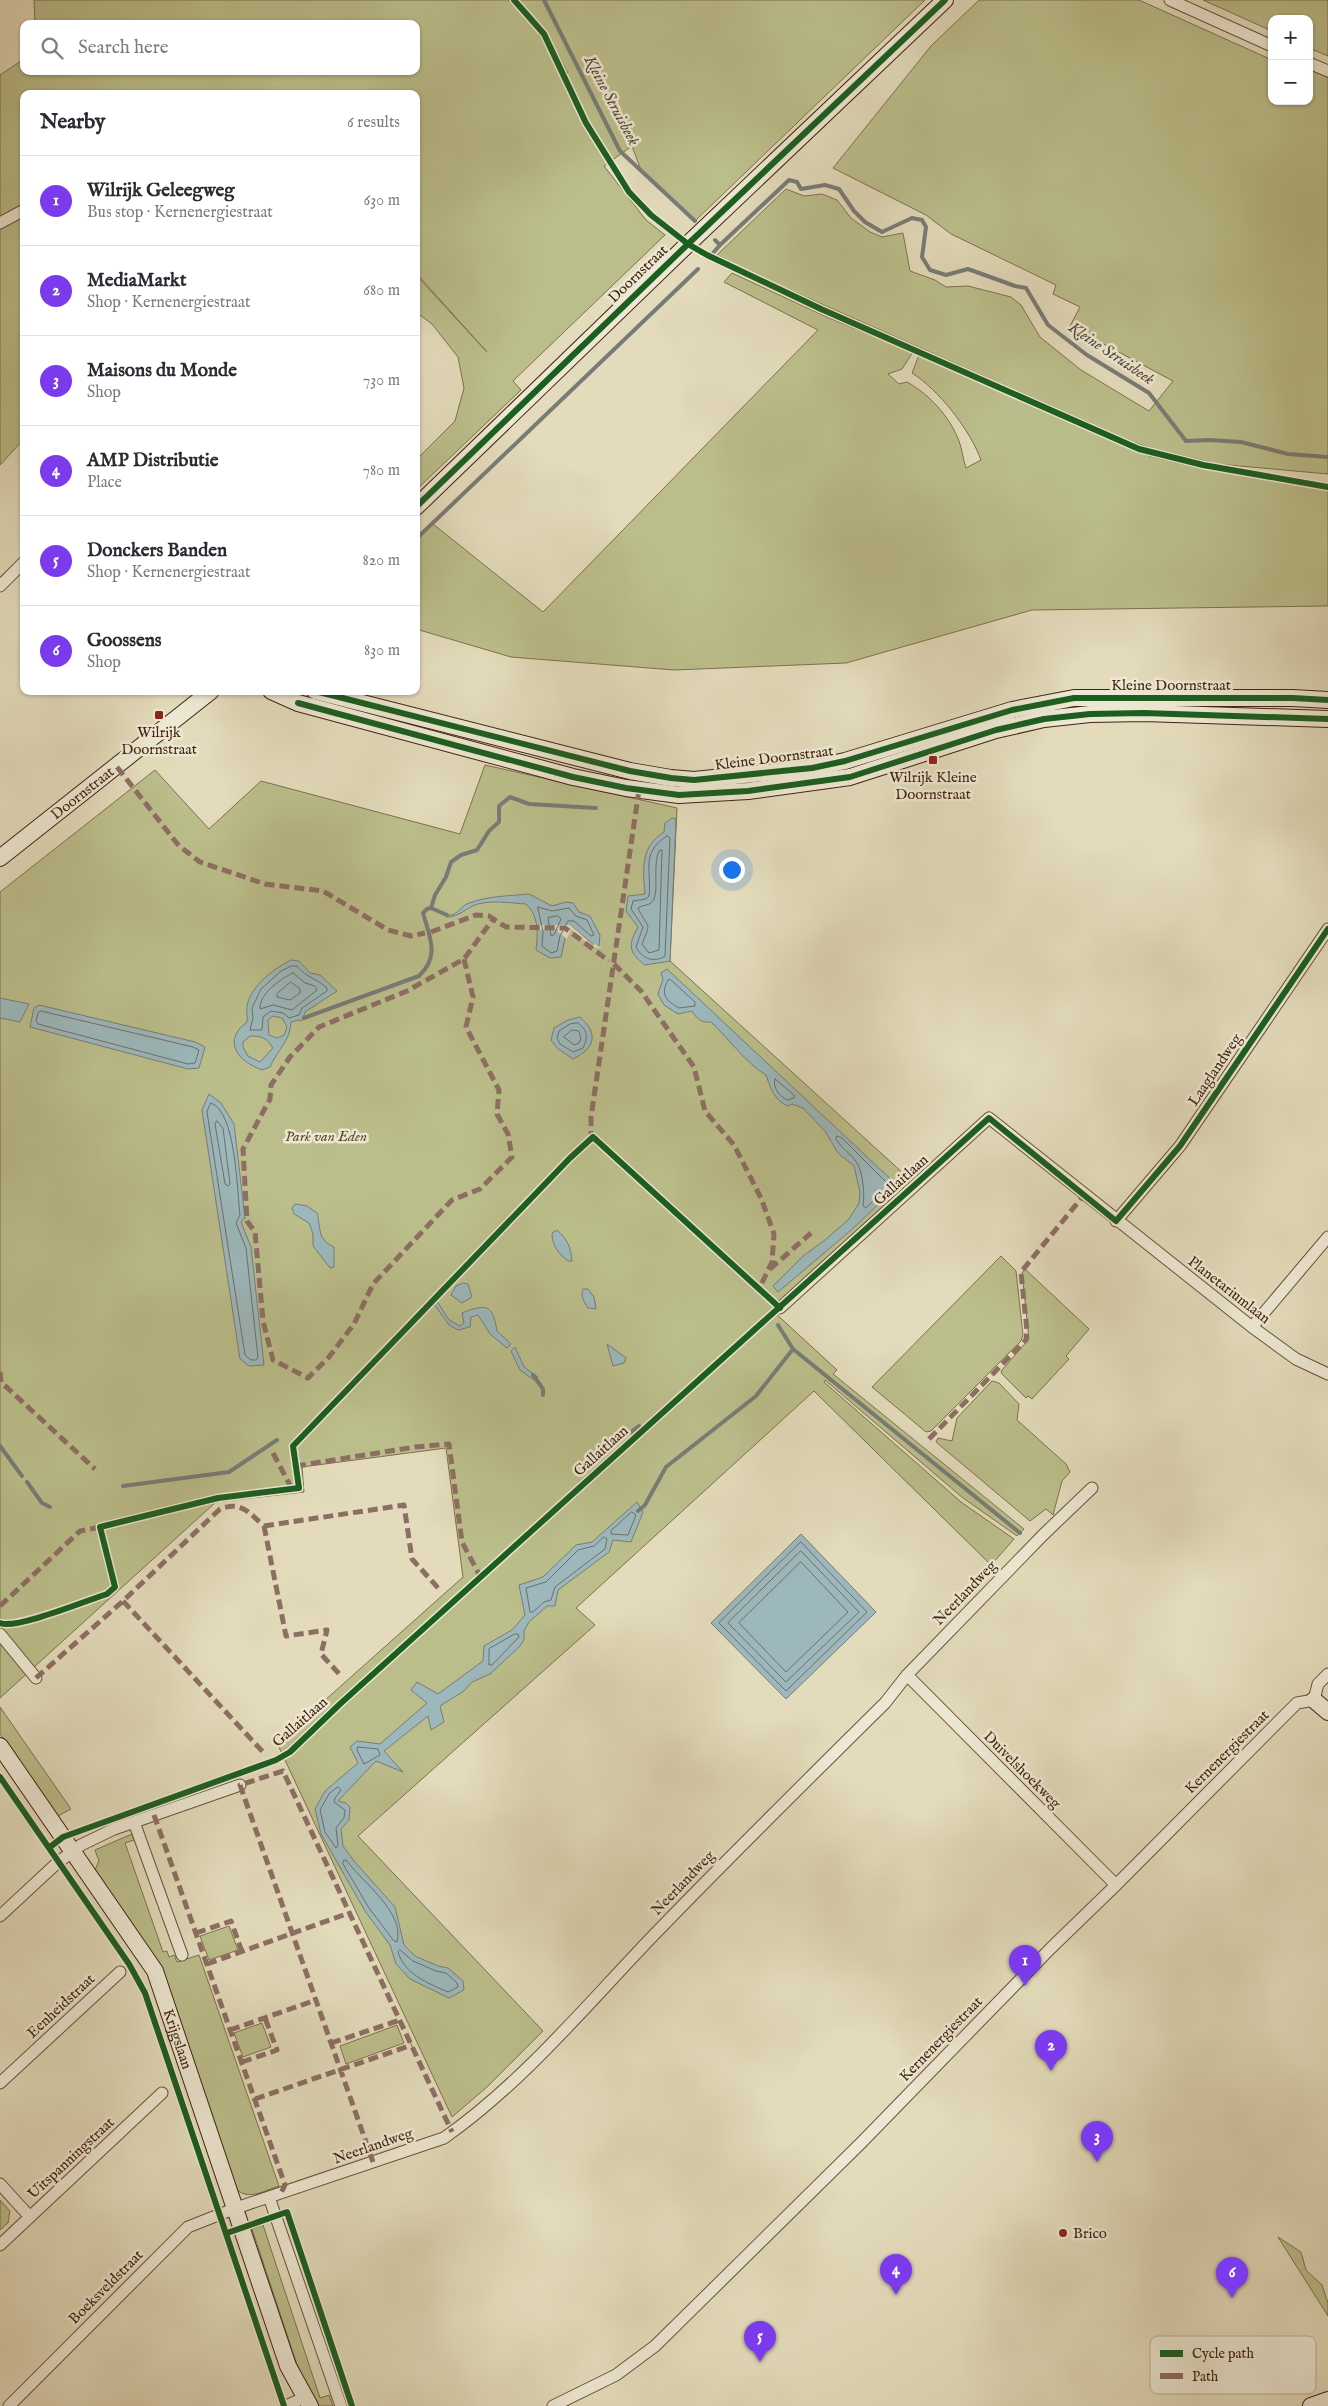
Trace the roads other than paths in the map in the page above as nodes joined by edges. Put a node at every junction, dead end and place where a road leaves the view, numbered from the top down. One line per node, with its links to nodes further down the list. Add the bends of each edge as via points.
1 (946, 0): 8 (street, Doornstraat)
2 (1170, 0): 3 (street)
3 (1268, 44)
4 (1313, 65): 5 (street)
5 (1328, 71)
6 (20, 212): 7 (street)
7 (0, 223)
8 (420, 503)
9 (20, 566): 10 (street)
10 (0, 586)
11 (206, 695): 16 (street, Doornstraat)
12 (280, 695): 15 (street, Kleine Doornstraat, via 298,703 573,777 680,795 748,792 850,777 996,730 1044,719 1144,713)
13 (331, 695): 14 (street, Kleine Doornstraat, via 630,771 694,780 812,768 845,761 1012,710 1074,698)
14 (1328, 700)
15 (1328, 719)
16 (0, 858)
17 (1328, 929): 18 (street, Laaglandweg, via 1180,1146)
18 (1116, 1220): 20 (street, Gallaitlaan, via 989,1118); 21 (street, Planetariumlaan)
19 (1328, 1237): 21 (street)
20 (780, 1308)
21 (1252, 1327): 22 (street, Planetariumlaan, via 1296,1359)
22 (1328, 1374)
23 (1092, 1488): 26 (street, Neerlandweg)
24 (0, 1634): 27 (street)
25 (1328, 1674): 28 (street, via 1318,1684)
26 (907, 1675): 34 (street, Duivelshoekweg); 41 (street, Neerlandweg, via 885,1703 711,1875 569,2024 471,2118 444,2138)
27 (36, 1678)
28 (1314, 1700): 29 (street); 34 (street, Kernenergiestraat, via 1297,1703)
29 (1328, 1712)
30 (0, 1746): 33 (street, Krijgslaan)
31 (240, 1785): 32 (street)
32 (134, 1822): 33 (street, via 106,1832); 36 (street)
33 (73, 1850): 35 (street); 42 (street, Krijgslaan, via 155,1971)
34 (1116, 1885): 49 (street, Kernenergiestraat, via 655,2346 616,2375)
35 (0, 1916)
36 (182, 1955)
37 (120, 1972): 38 (street, Eenheidstraat)
38 (0, 2083)
39 (162, 2093): 43 (street, Uitspanningstraat)
40 (0, 2184): 43 (street)
41 (270, 2197): 42 (street, Neerlandweg); 48 (street)
42 (236, 2208): 46 (street, Krijgslaan); 47 (street, Boeksveldstraat, via 199,2221 180,2232)
43 (30, 2217): 44 (street, Uitspanningstraat)
44 (0, 2246)
45 (1328, 2400): 50 (street)
46 (298, 2405)
47 (9, 2406)
48 (341, 2406)
49 (553, 2406)
50 (1311, 2406)

